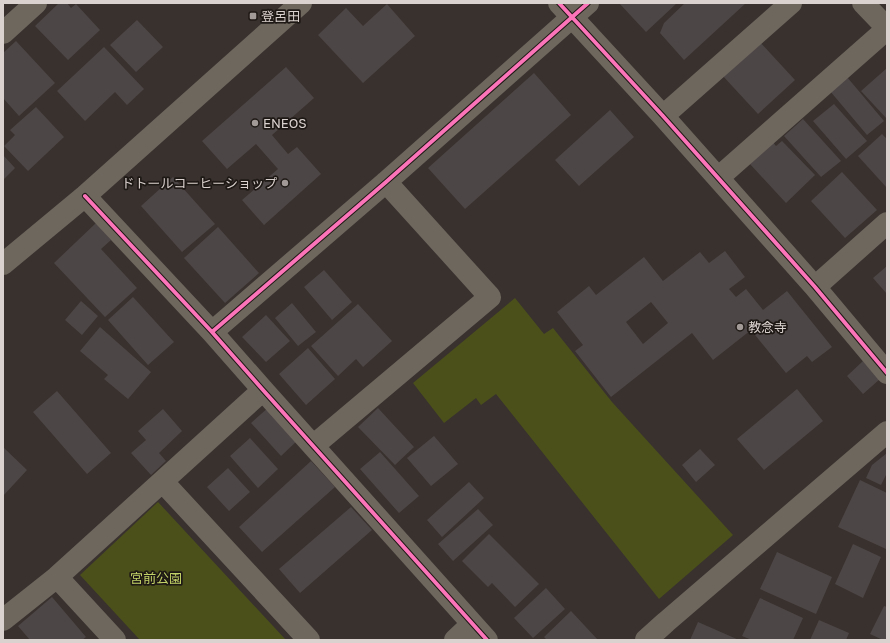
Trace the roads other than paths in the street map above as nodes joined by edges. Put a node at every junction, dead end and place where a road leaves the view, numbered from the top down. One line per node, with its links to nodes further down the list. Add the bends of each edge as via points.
1 (36, 3): 8 (street)
2 (301, 3): 12 (street)
3 (588, 3): 6 (street)
4 (791, 3): 9 (street)
5 (863, 3): 7 (street)
6 (566, 10): 9 (street); 11 (street)
7 (887, 29): 10 (street)
8 (3, 33)
9 (663, 116): 10 (street)
10 (718, 178): 15 (street)
11 (386, 182): 16 (street); 20 (street, via 490,298)
12 (86, 196): 14 (street); 16 (street)
13 (887, 222): 15 (street)
14 (3, 264)
15 (815, 287): 17 (street)
16 (212, 332): 18 (street)
17 (887, 373)
18 (263, 390): 20 (street); 21 (street)
19 (887, 432): 29 (street)
20 (313, 446): 24 (street)
21 (163, 482): 22 (street); 26 (street)
22 (57, 577): 23 (street); 25 (street)
23 (3, 620)
24 (472, 624): 27 (street); 28 (street)
25 (115, 640)
26 (309, 640)
27 (455, 640)
28 (487, 640)
29 (646, 640)

